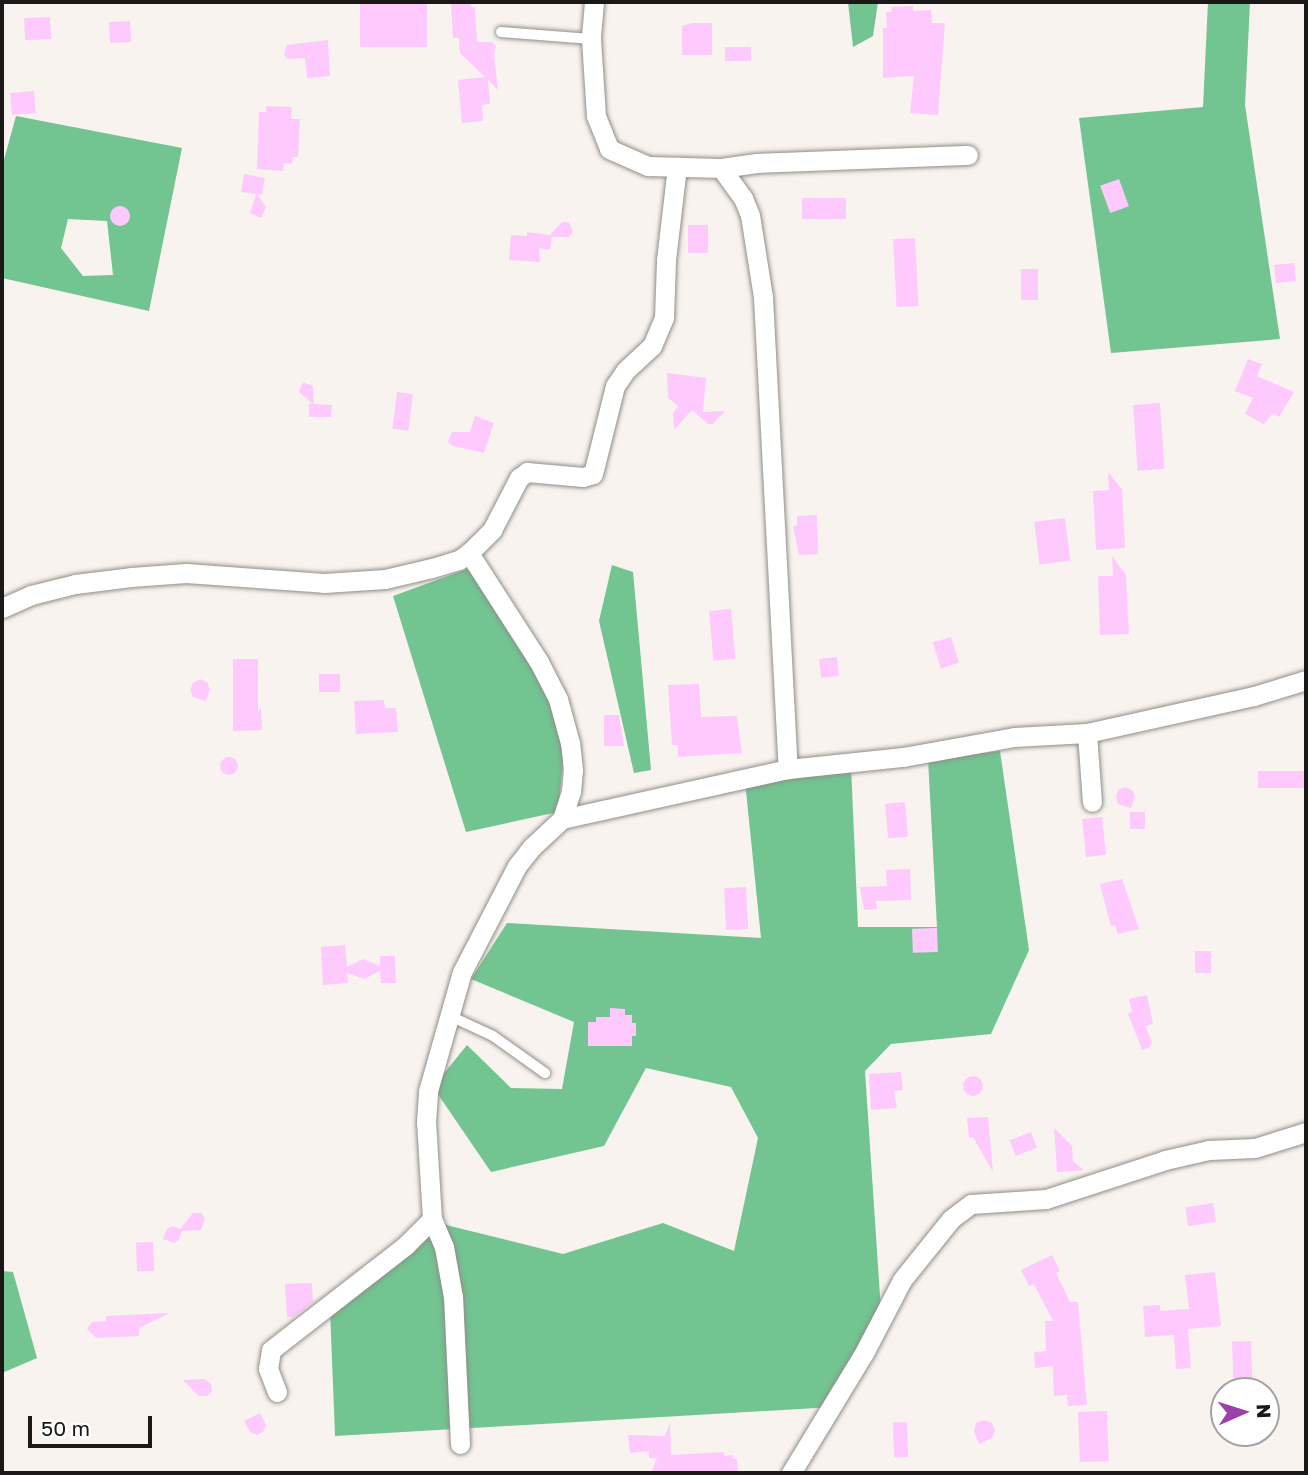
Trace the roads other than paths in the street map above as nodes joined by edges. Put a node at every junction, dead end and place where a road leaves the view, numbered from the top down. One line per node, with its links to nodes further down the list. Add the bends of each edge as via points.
1 (594, 2): 3 (street)
2 (501, 32): 3 (lane)
3 (591, 39): 5 (street, via 596,116 609,149 648,166)
4 (968, 155): 6 (street)
5 (677, 167): 6 (street); 7 (street, via 664,318 652,346 625,370 615,386 593,474 527,472 519,478 492,530)
6 (721, 168): 11 (street, via 750,215 763,297)
7 (469, 553): 8 (street, via 432,568 348,582 186,573 100,580 31,595); 13 (street, via 558,699 573,769)
8 (2, 608)
9 (1306, 680): 10 (street)
10 (1087, 733): 11 (street, via 1014,737 903,757); 12 (street)
11 (788, 769): 13 (street)
12 (1092, 802)
13 (562, 819): 14 (street, via 532,847 496,901 462,972)
14 (450, 1016): 15 (lane, via 494,1036); 17 (street, via 428,1091)
15 (545, 1073)
16 (1306, 1132): 20 (street, via 1255,1149 1209,1150 1165,1160 1046,1199 971,1204 951,1219 902,1280)
17 (432, 1219): 18 (street, via 405,1246 271,1350 268,1369); 19 (street, via 448,1263 453,1297)
18 (277, 1392)
19 (460, 1444)
20 (791, 1473)

